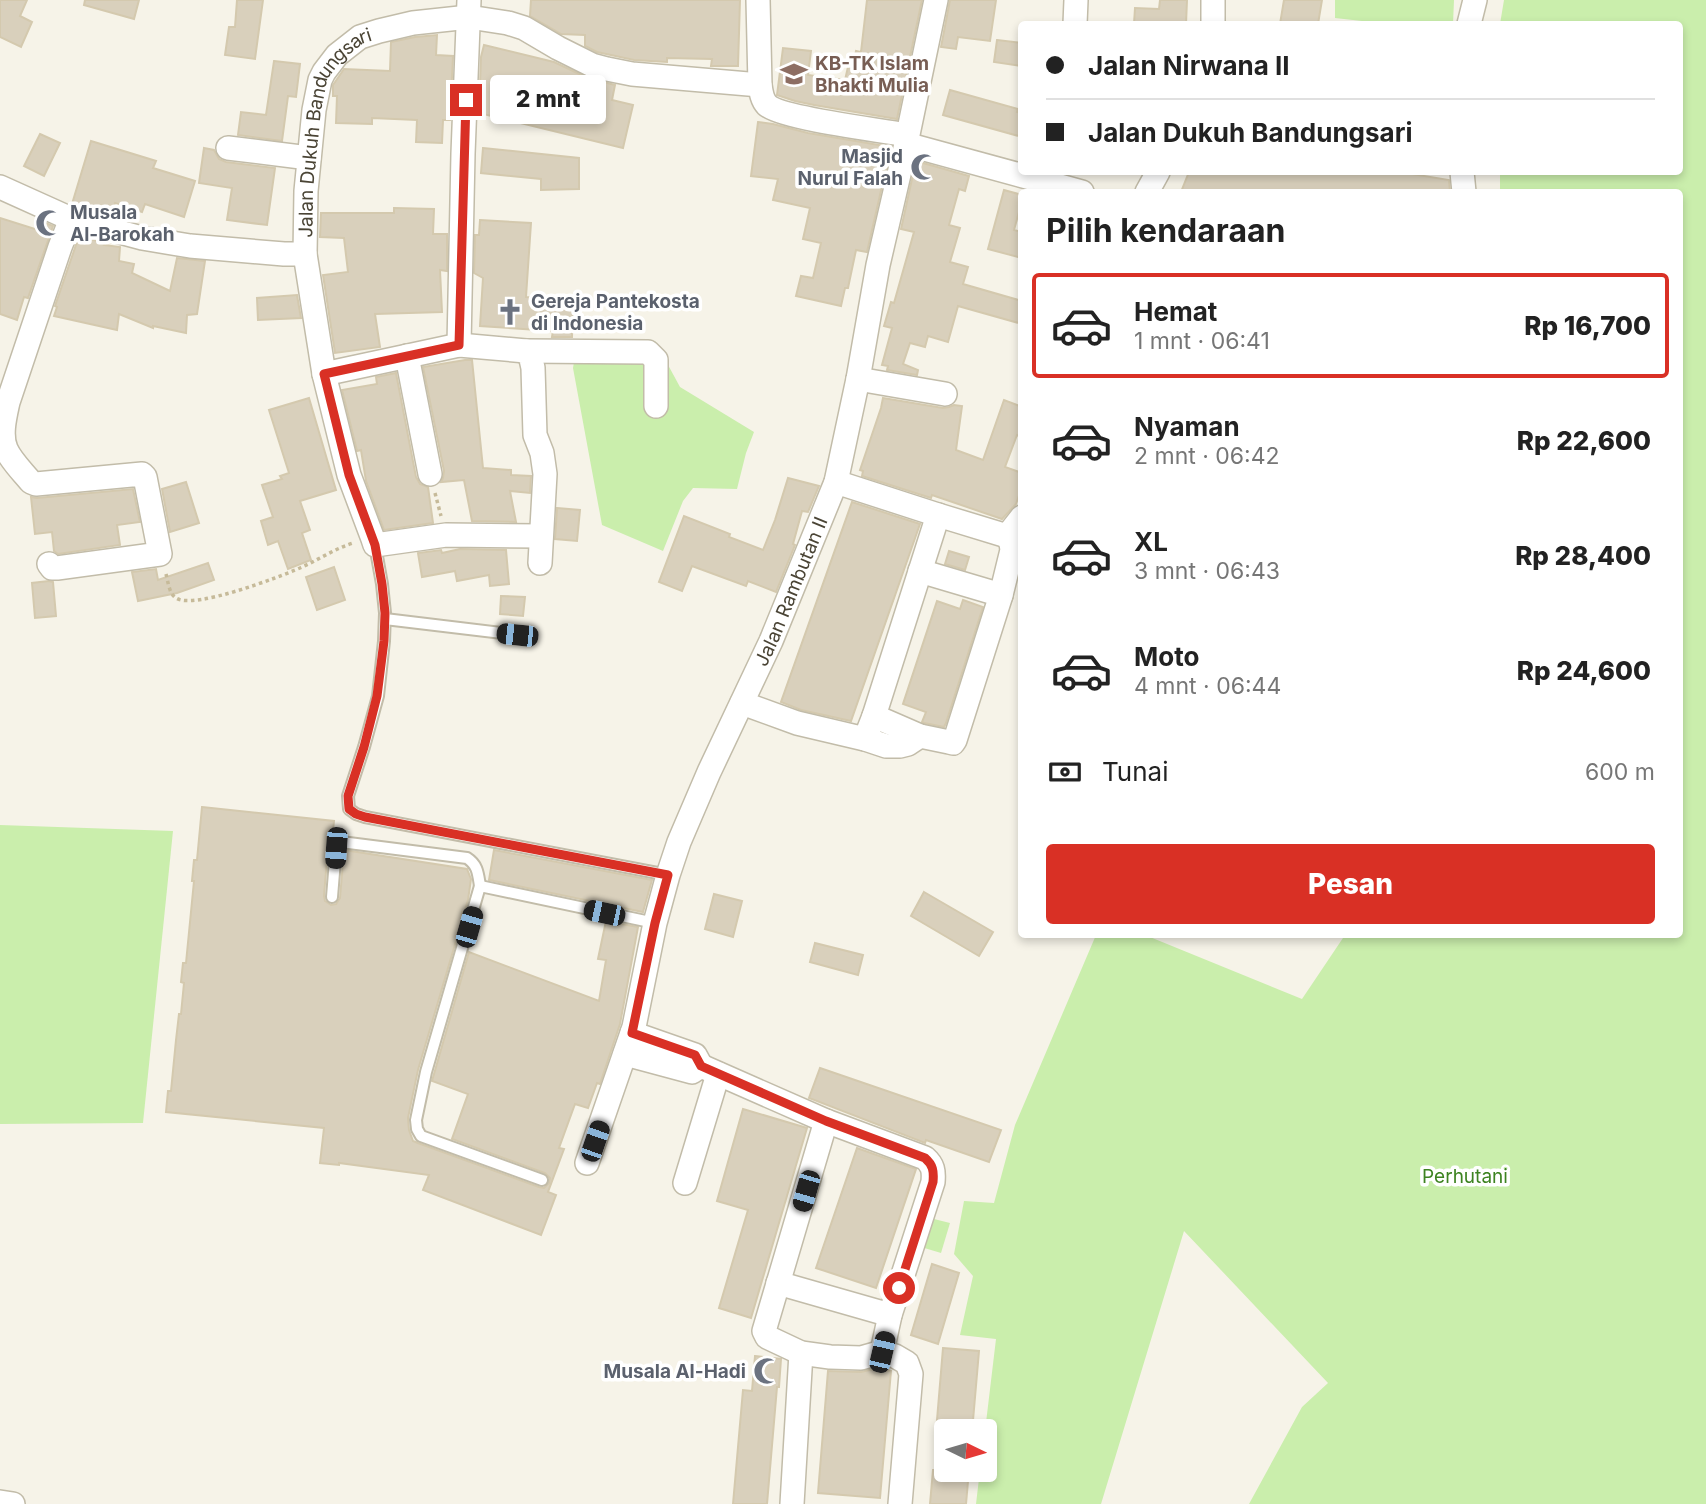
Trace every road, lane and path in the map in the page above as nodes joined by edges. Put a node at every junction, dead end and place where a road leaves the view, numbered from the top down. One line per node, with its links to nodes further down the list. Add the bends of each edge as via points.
1 (758, 0): 10 (street)
2 (936, 0): 11 (street, Jalan Rambutan II)
3 (1076, 0): 7 (street)
4 (1213, 0): 8 (street)
5 (1475, 0): 9 (street)
6 (469, 9): 10 (street, Jalan Dukuh Bandungsari, via 524,28 607,69); 13 (street, Jalan Dukuh Bandungsari, via 360,37 337,55 317,88); 20 (street)
7 (1075, 21)
8 (1213, 21)
9 (1470, 21)
10 (760, 85): 11 (street, via 768,107 778,111)
11 (907, 139): 14 (street); 24 (street, Jalan Rambutan II)
12 (228, 148): 13 (street)
13 (309, 158): 19 (street, Jalan Dukuh Bandungsari)
14 (1018, 169)
15 (1057, 179): 17 (street)
16 (0, 187): 18 (street, Jalan Dukuh Bandungsari)
17 (1076, 189)
18 (71, 219): 19 (street, Jalan Dukuh Bandungsari, via 190,246); 27 (street, via 8,402)
19 (305, 254): 23 (street, Jalan Dukuh Bandungsari)
20 (459, 345): 21 (street); 22 (street)
21 (526, 351): 26 (street, via 648,352 656,360); 33 (street, via 533,368 533,409 545,474)
22 (407, 356): 23 (street); 28 (street)
23 (324, 374): 35 (street, Jalan Dukuh Bandungsari, via 349,475)
24 (858, 379): 25 (street); 29 (street, Jalan Rambutan II)
25 (945, 394)
26 (656, 406)
27 (6, 461): 36 (street, via 36,484 142,474)
28 (430, 474): 32 (path)
29 (836, 482): 30 (street); 43 (street, Jalan Rambutan II)
30 (938, 515): 34 (street); 39 (street)
31 (1018, 522): 34 (street)
32 (446, 535): 33 (street); 35 (street)
33 (541, 536): 37 (street)
34 (1007, 536): 40 (street, via 1012,550)
35 (374, 542): 36 (path, via 340,547 301,568 241,590 193,601 172,594); 41 (lane)
36 (160, 554): 38 (street, via 57,568)
37 (540, 563)
38 (49, 564)
39 (919, 571): 40 (street); 44 (street)
40 (1001, 595): 45 (street, via 955,740)
41 (385, 619): 42 (lane); 47 (lane, via 377,696 348,796 349,809 365,817)
42 (517, 635)
43 (742, 703): 46 (street, via 797,723); 47 (street, Jalan Rambutan II)
44 (874, 716): 45 (street); 46 (street)
45 (920, 736): 46 (street, via 900,746)
46 (865, 739)
47 (668, 875): 50 (street, Jalan Rambutan II)
48 (480, 886): 49 (lane, via 478,869 467,858 341,842 336,848); 50 (lane); 55 (lane, via 426,1072 416,1125 421,1136)
49 (331, 897)
50 (655, 923): 51 (street, Jalan Rambutan II)
51 (629, 1044): 52 (street, via 692,1072); 54 (street, Jalan Rambutan II)
52 (709, 1070): 53 (street); 56 (street)
53 (826, 1121): 57 (street); 58 (street, via 925,1158 934,1172)
54 (587, 1163)
55 (542, 1180)
56 (685, 1183)
57 (778, 1283): 58 (street); 60 (street, via 764,1331 767,1337)
58 (890, 1315): 59 (street)
59 (882, 1352): 60 (street, via 861,1357); 62 (street, via 906,1363 911,1374)
60 (801, 1353): 61 (street)
61 (792, 1504)
62 (900, 1504)

